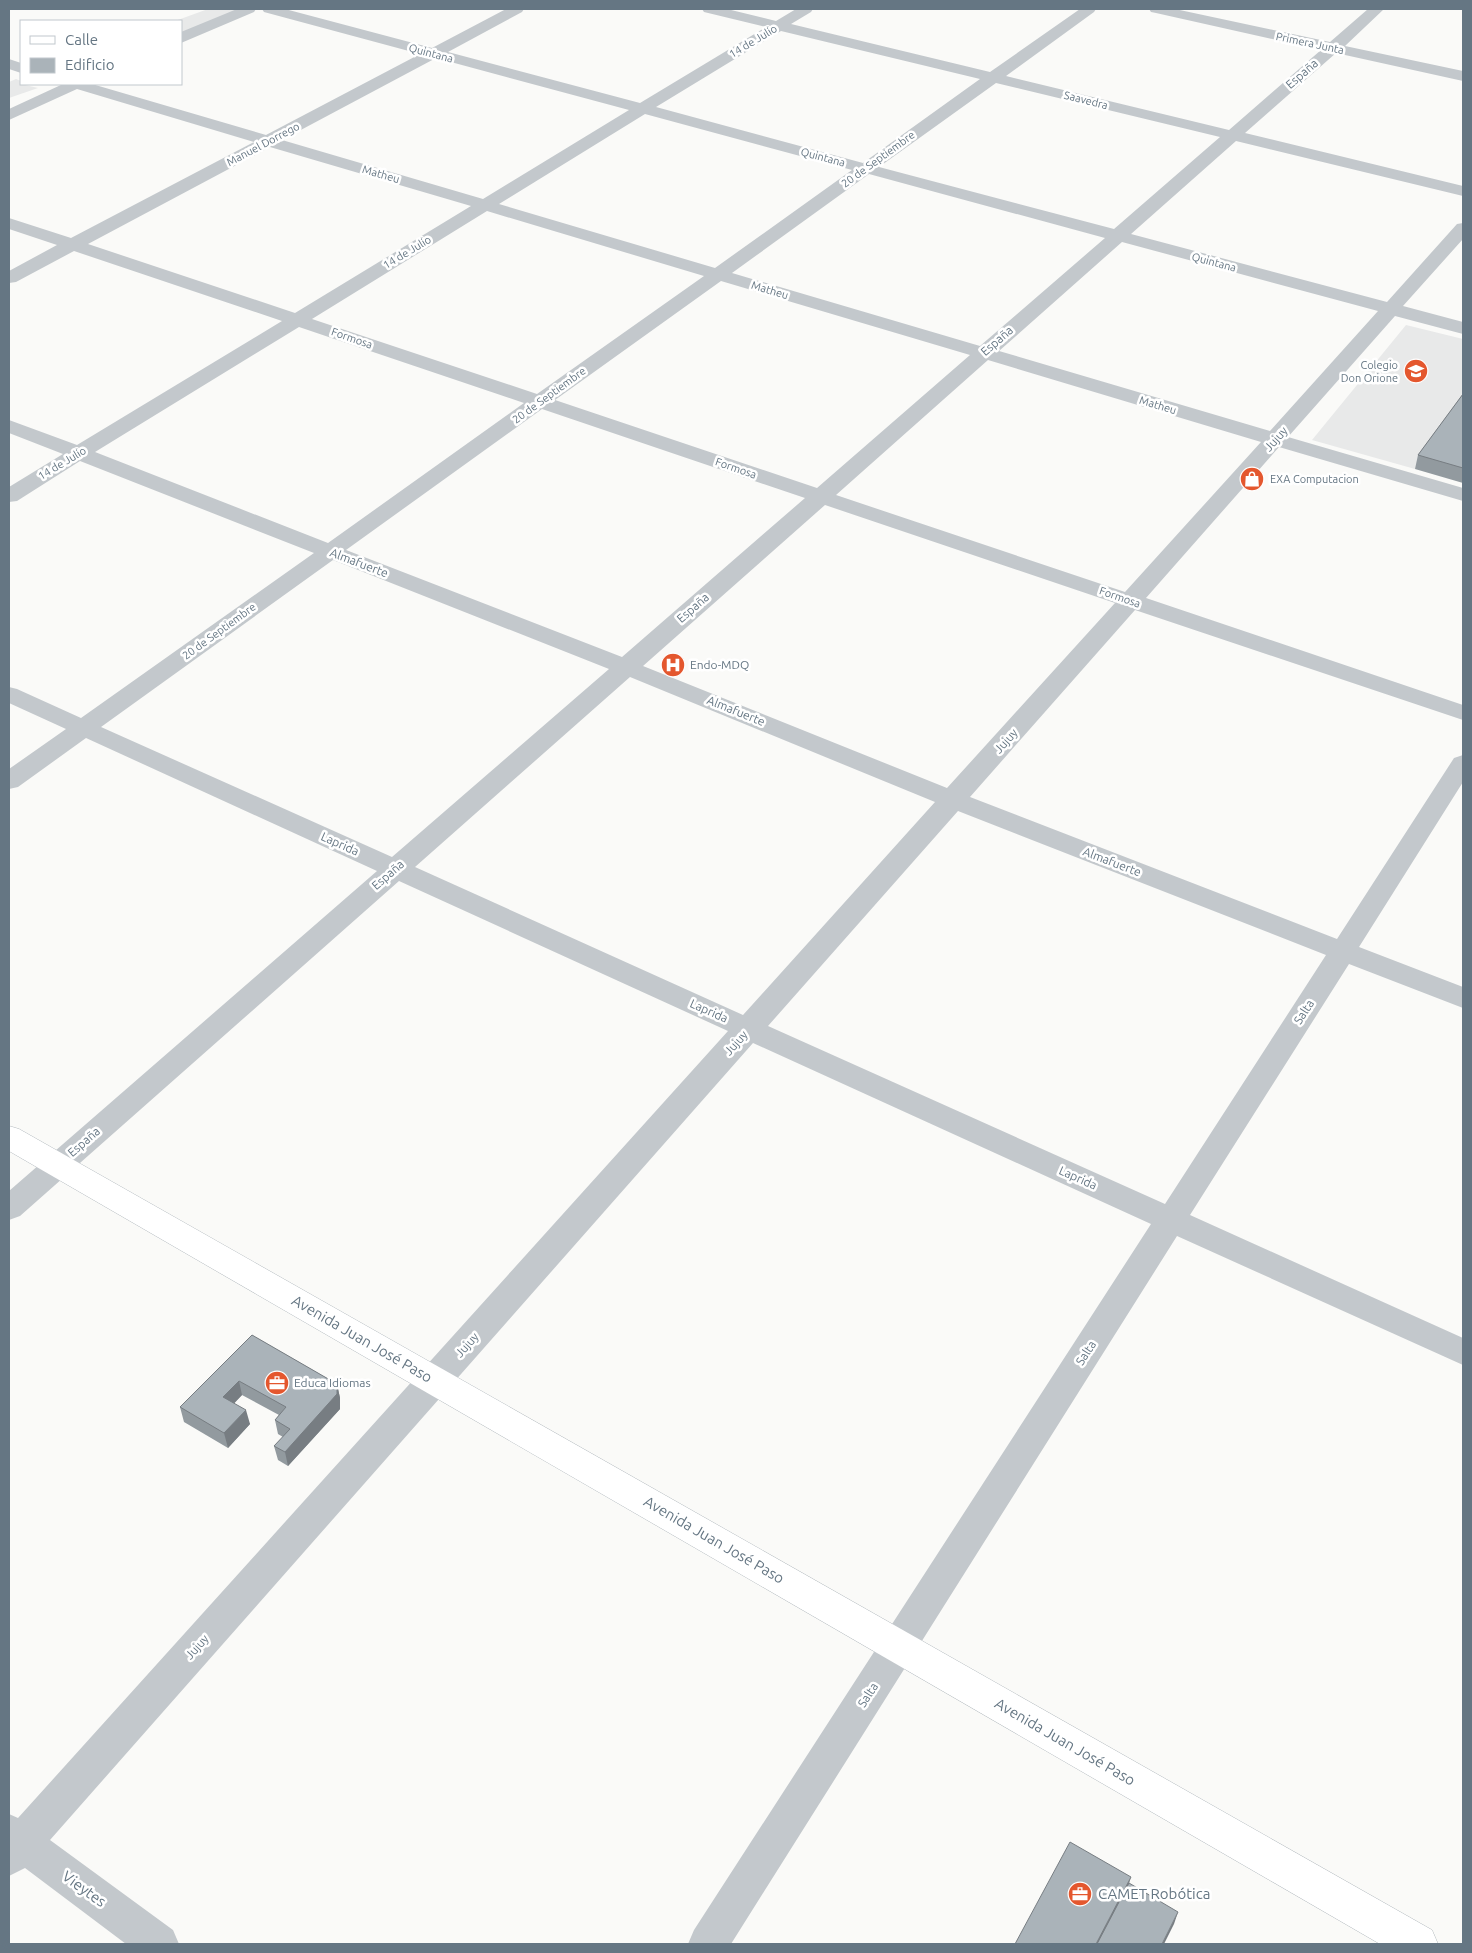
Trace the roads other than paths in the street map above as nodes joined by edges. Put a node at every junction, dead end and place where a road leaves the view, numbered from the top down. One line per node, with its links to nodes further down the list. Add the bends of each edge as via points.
1 (269, 9): 12 (street, Quintana)
2 (517, 9): 12 (street, Manuel Dorrego)
3 (709, 9): 9 (street, Saavedra)
4 (806, 9): 9 (street, 14 de Julio)
5 (1089, 9): 14 (street, 20 de Septiembre)
6 (1156, 9): 11 (street, Primera Junta)
7 (1376, 9): 11 (street, España)
8 (245, 10): 10 (street)
9 (778, 26): 14 (street, Saavedra); 17 (street, 14 de Julio)
10 (182, 38)
11 (1332, 48): 13 (street, Primera Junta); 19 (street, España)
12 (433, 53): 17 (street, Quintana); 20 (street, Manuel Dorrego)
13 (1463, 76)
14 (993, 77): 19 (street, Saavedra); 21 (street, 20 de Septiembre)
15 (73, 85): 18 (street)
16 (78, 85): 20 (street, Matheu)
17 (642, 109): 21 (street, Quintana); 23 (street, 14 de Julio)
18 (9, 115)
19 (1232, 135): 22 (street, Saavedra); 26 (street, España)
20 (268, 141): 23 (street, Matheu); 27 (street, Manuel Dorrego)
21 (865, 168): 26 (street, Quintana); 28 (street, 20 de Septiembre)
22 (1463, 191)
23 (484, 205): 28 (street, Matheu); 31 (street, 14 de Julio)
24 (9, 223): 27 (street, Formosa)
25 (1463, 228): 30 (street, Jujuy)
26 (1117, 236): 30 (street, Quintana); 33 (street, España)
27 (73, 244): 29 (street, Manuel Dorrego); 31 (street, Formosa)
28 (718, 274): 33 (street, Matheu); 34 (street, 20 de Septiembre)
29 (9, 278)
30 (1391, 309): 32 (street, Quintana); 36 (street, Jujuy)
31 (297, 320): 34 (street, Formosa); 37 (street, 14 de Julio)
32 (1463, 328)
33 (984, 353): 36 (street, Matheu); 40 (street, España)
34 (540, 402): 40 (street, Formosa); 41 (street, 20 de Septiembre)
35 (9, 426): 37 (street, Almafuerte)
36 (1275, 439): 38 (street, Matheu); 42 (street, Jujuy)
37 (79, 453): 39 (street, 14 de Julio); 41 (street, Almafuerte)
38 (1463, 495)
39 (9, 496)
40 (820, 496): 42 (street, Formosa); 43 (street, España)
41 (330, 551): 43 (street, Almafuerte); 46 (street, 20 de Septiembre)
42 (1131, 601): 45 (street, Formosa); 49 (street, Jujuy)
43 (626, 667): 49 (street, Almafuerte); 50 (street, España)
44 (9, 694): 46 (street, Laprida)
45 (1463, 713)
46 (84, 728): 48 (street, 20 de Septiembre); 50 (street, Laprida)
47 (1463, 762): 51 (street, Salta)
48 (9, 781)
49 (953, 800): 51 (street, Almafuerte); 53 (street, Jujuy)
50 (395, 869): 53 (street, Laprida); 55 (street, España)
51 (1343, 952): 52 (street, Almafuerte); 57 (street, Salta)
52 (1463, 998)
53 (749, 1029): 57 (street, Laprida); 59 (street, Jujuy)
54 (9, 1136): 55 (main road, Avenida Juan José Paso)
55 (58, 1165): 56 (street, España); 59 (main road, Avenida Juan José Paso)
56 (9, 1208)
57 (1171, 1220): 58 (street, Laprida); 60 (street, Salta)
58 (1463, 1352)
59 (435, 1381): 60 (main road, Avenida Juan José Paso); 61 (street, Jujuy)
60 (899, 1647): 63 (street, Salta); 64 (main road, Avenida Juan José Paso)
61 (13, 1845): 62 (street, Vieytes)
62 (159, 1944)
63 (708, 1944)
64 (1418, 1944)

